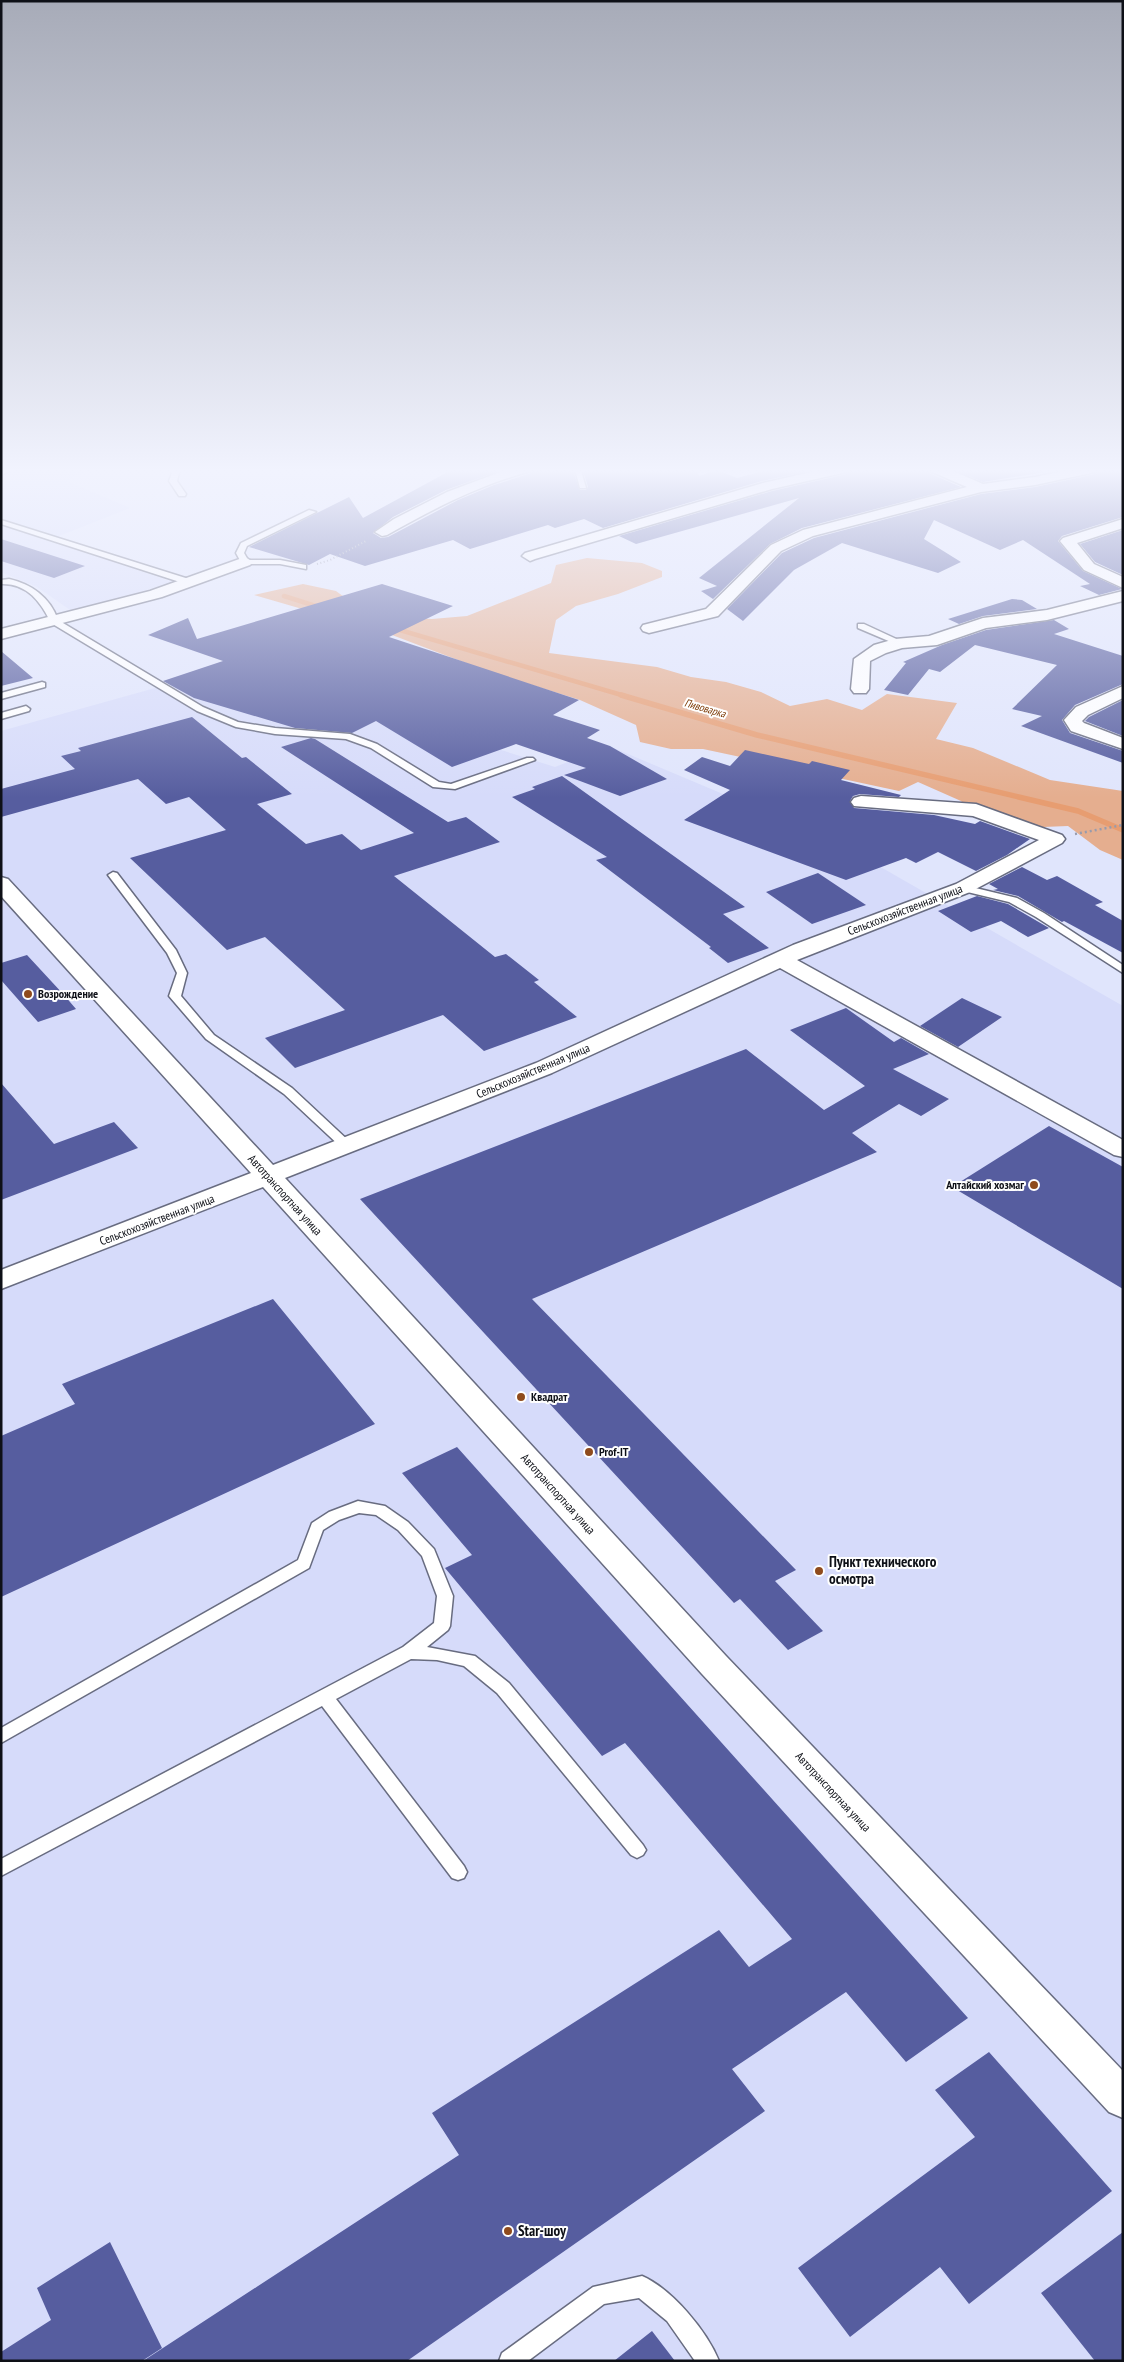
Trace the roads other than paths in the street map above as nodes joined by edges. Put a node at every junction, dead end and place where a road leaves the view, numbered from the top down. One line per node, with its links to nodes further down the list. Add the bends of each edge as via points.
1 (177, 578): 5 (lane)
2 (200, 578): 5 (street)
3 (746, 578): 9 (street, via 712,613)
4 (4, 580): 7 (lane, via 42,599 49,607)
5 (189, 582): 7 (street)
6 (1123, 596): 11 (street, via 1046,615 984,623 931,641)
7 (54, 622): 10 (street); 19 (lane, via 200,709 236,724 347,736 374,746 436,785 452,787)
8 (861, 626): 11 (lane)
9 (649, 628)
10 (1, 634)
11 (901, 643): 13 (street, via 862,659)
12 (42, 685): 15 (lane)
13 (860, 689)
14 (1123, 691): 18 (street, via 1082,711 1073,720 1078,727)
15 (1, 696)
16 (26, 709): 17 (lane)
17 (1, 716)
18 (1123, 744)
19 (530, 760)
20 (861, 802): 23 (street, Сельскохозяйственная улица, via 976,810 1055,839)
21 (113, 875): 26 (lane, via 172,952 182,973 175,996 210,1037 288,1091)
22 (1, 883): 28 (street, Автотранспортная улица)
23 (963, 888): 24 (street, Сельскохозяйственная улица); 25 (lane, via 1013,900)
24 (782, 960): 26 (street, Сельскохозяйственная улица, via 544,1068); 27 (street)
25 (1123, 970)
26 (347, 1146): 28 (street, Сельскохозяйственная улица)
27 (1123, 1150)
28 (268, 1176): 29 (street, Сельскохозяйственная улица); 36 (street, Автотранспортная улица, via 714,1665)
29 (1, 1280)
30 (409, 1652): 31 (lane); 32 (lane, via 442,1626 445,1596 429,1553 403,1526 380,1510 358,1507 317,1527 304,1564); 33 (lane, via 469,1661 503,1688)
31 (325, 1696): 34 (lane); 35 (lane)
32 (1, 1736)
33 (637, 1850)
34 (1, 1868)
35 (458, 1872)
36 (1123, 2099)
37 (510, 2361): 38 (lane, via 600,2294 642,2287 675,2313)
38 (708, 2361)

